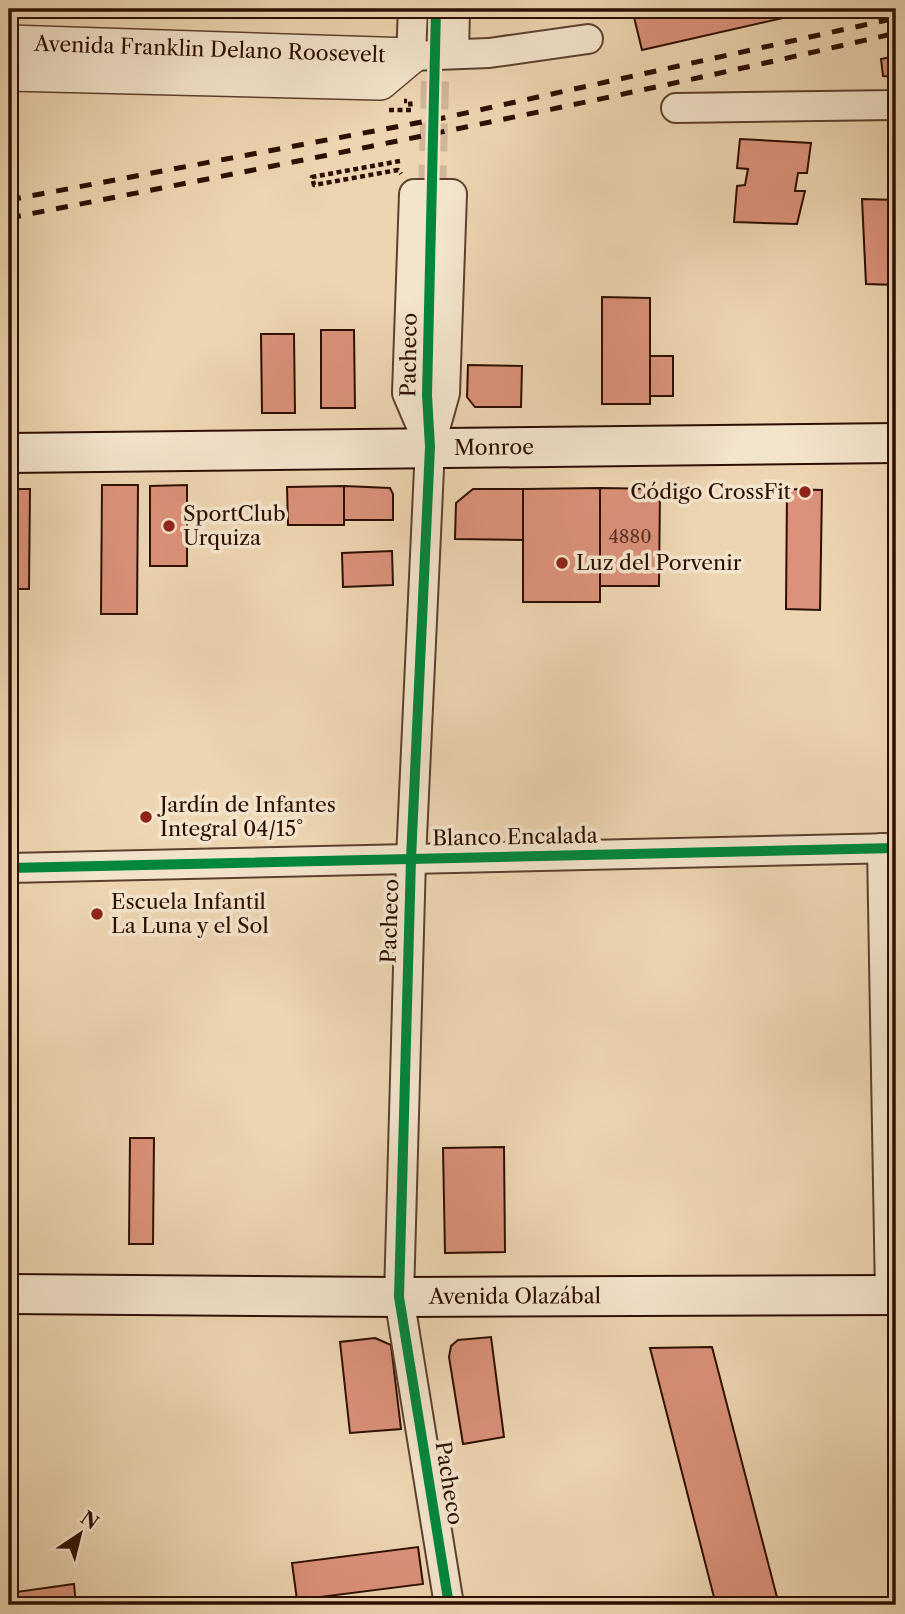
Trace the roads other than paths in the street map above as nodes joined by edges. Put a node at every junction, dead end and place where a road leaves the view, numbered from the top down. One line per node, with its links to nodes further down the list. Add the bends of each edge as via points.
1 (413, 9): 6 (street)
2 (436, 9): 6 (street)
3 (455, 9): 6 (street)
4 (588, 39): 6 (street, Avenida Franklin Delano Roosevelt, via 489,52)
5 (9, 43): 6 (street, Avenida Franklin Delano Roosevelt)
6 (434, 50): 7 (street, Avenida Franklin Delano Roosevelt, via 380,82)
7 (9, 73)
8 (896, 105): 9 (street)
9 (677, 108)
10 (431, 235): 12 (street, Pacheco)
11 (896, 443): 12 (main road, Monroe)
12 (430, 447): 12 (street, Pacheco, via 445,393 452,194 414,194 407,393); 13 (main road, Monroe); 15 (street, Pacheco)
13 (9, 453)
14 (889, 848): 15 (street, Blanco Encalada); 18 (street)
15 (411, 859): 16 (street, Blanco Encalada); 19 (street, Pacheco)
16 (9, 868)
17 (9, 1294): 19 (main road, Avenida Olazábal)
18 (893, 1295): 19 (main road, Avenida Olazábal)
19 (399, 1297): 20 (street, Pacheco)
20 (449, 1605)

